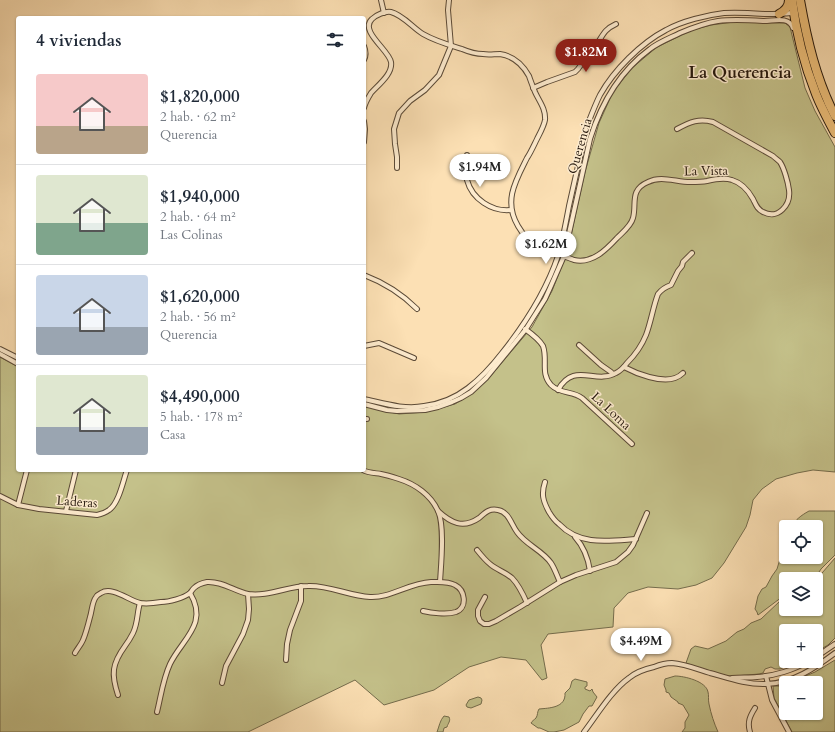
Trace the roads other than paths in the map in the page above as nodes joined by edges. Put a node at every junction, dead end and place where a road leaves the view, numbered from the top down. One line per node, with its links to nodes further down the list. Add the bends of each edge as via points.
1 (381, 0): 5 (street)
2 (449, 0): 15 (street)
3 (791, 0): 7 (highway, via 786,9); 8 (highway)
4 (800, 0): 18 (highway, via 816,72)
5 (384, 13): 10 (street); 15 (street, via 394,13 422,34)
6 (752, 13): 7 (street, Querencia); 9 (street); 11 (street, Querencia, via 724,13)
7 (779, 14): 8 (street, Querencia)
8 (795, 14): 18 (highway, via 802,22 814,73 823,96); 20 (highway, via 809,76)
9 (752, 20): 14 (street, Querencia, via 716,21); 20 (street, Querencia, via 784,20 792,25 811,92)
10 (369, 21): 12 (street); 17 (street, via 370,32 389,56 391,66)
11 (689, 21): 14 (street); 23 (street, Querencia, via 666,30 646,43 613,77 594,108 587,126)
12 (366, 23)
13 (616, 24): 16 (street, via 608,28 575,72)
14 (692, 28): 23 (street, Querencia, via 650,48 618,80 594,127)
15 (451, 46): 16 (street, via 512,58 526,71); 22 (street, via 439,75 399,113 394,129)
16 (533, 88): 24 (street, via 544,109 545,121 514,186)
17 (366, 101)
18 (835, 116)
19 (677, 129): 27 (street, La Vista, via 694,122 713,122 773,156 780,162 788,184 788,203 776,214 768,214 757,207 741,184 730,178 690,182 656,179 640,187 634,200 632,221 610,246 599,255 588,259 575,260)
20 (835, 133)
21 (467, 155): 24 (street, via 467,179 476,197 496,209)
22 (397, 168)
23 (579, 173): 26 (street, Querencia); 27 (street, Querencia)
24 (511, 210): 26 (street, via 515,222 527,238 541,248)
25 (692, 253): 41 (street, via 683,262 671,285 666,286 658,294 645,336)
26 (558, 254): 27 (street); 29 (street, via 560,259); 30 (street, Querencia)
27 (564, 256): 29 (street, Querencia)
28 (366, 276): 31 (street, via 394,290)
29 (550, 288): 33 (street, Querencia)
30 (540, 298): 32 (street, Querencia); 33 (street, via 526,324)
31 (418, 309)
32 (522, 326): 33 (street); 45 (street, Querencia, via 482,376 468,389 450,399 413,407)
33 (526, 330): 44 (street, via 540,341 545,355 547,378); 46 (street, Querencia, via 486,378 471,392 452,402 425,410 411,411 387,410)
34 (579, 345): 43 (street)
35 (366, 346): 39 (street, via 379,343)
36 (0, 349): 38 (street)
37 (0, 354): 40 (street)
38 (16, 357)
39 (414, 358)
40 (16, 363)
41 (624, 367): 42 (street, via 659,379 676,378); 43 (street)
42 (683, 373)
43 (613, 374): 44 (street, via 570,376)
44 (558, 390): 47 (street, La Loma, via 582,398)
45 (366, 399)
46 (366, 405)
47 (632, 444)
48 (366, 471): 56 (street, via 400,479 416,487 428,496)
49 (26, 472): 54 (street)
50 (76, 472): 55 (street)
51 (126, 472): 55 (street, Laderas, via 118,498 108,511 97,515)
52 (544, 482): 58 (street, via 543,498 550,514 562,528)
53 (0, 496): 54 (street, Laderas)
54 (18, 505): 55 (street, Laderas)
55 (66, 511)
56 (438, 511): 62 (street, via 442,528); 63 (street, via 450,521 460,524 471,522 488,510 503,512 523,540 551,563)
57 (647, 513): 59 (street)
58 (575, 537): 59 (street, via 598,541); 61 (street, via 585,551)
59 (636, 539): 61 (street, via 628,552 616,562)
60 (477, 550): 69 (street, via 511,578 522,591)
61 (590, 571): 63 (street)
62 (440, 582): 64 (street, via 425,582 382,597 371,598 325,587); 70 (street, via 452,583 460,588 464,599 462,606 458,611 450,613)
63 (560, 582): 69 (street)
64 (301, 586): 66 (street, via 271,593); 75 (street, via 300,601 287,644)
65 (190, 593): 66 (street, via 200,584 216,582); 68 (street, via 175,600); 83 (street, via 196,608 196,620 186,641 169,666)
66 (248, 594): 79 (street, via 248,620 244,634 226,666)
67 (484, 597): 69 (street, via 478,616 484,624 496,621)
68 (140, 603): 73 (street, via 116,592 102,592 96,597 82,641); 81 (street, via 133,634 114,666 113,675)
69 (527, 603)
70 (423, 611)
71 (835, 644): 72 (street)
72 (823, 652)
73 (75, 653)
74 (835, 653): 80 (street, via 809,671 788,680)
75 (286, 660)
76 (795, 668): 77 (street)
77 (766, 676): 78 (street); 80 (street)
78 (728, 678): 80 (street, via 753,684); 84 (street, via 671,663 648,668 629,678 616,690)
79 (222, 683)
80 (768, 684): 86 (street, via 772,700)
81 (118, 695)
82 (755, 708): 85 (street, via 748,725)
83 (157, 712)
84 (584, 732)
85 (750, 732)
86 (789, 732)

